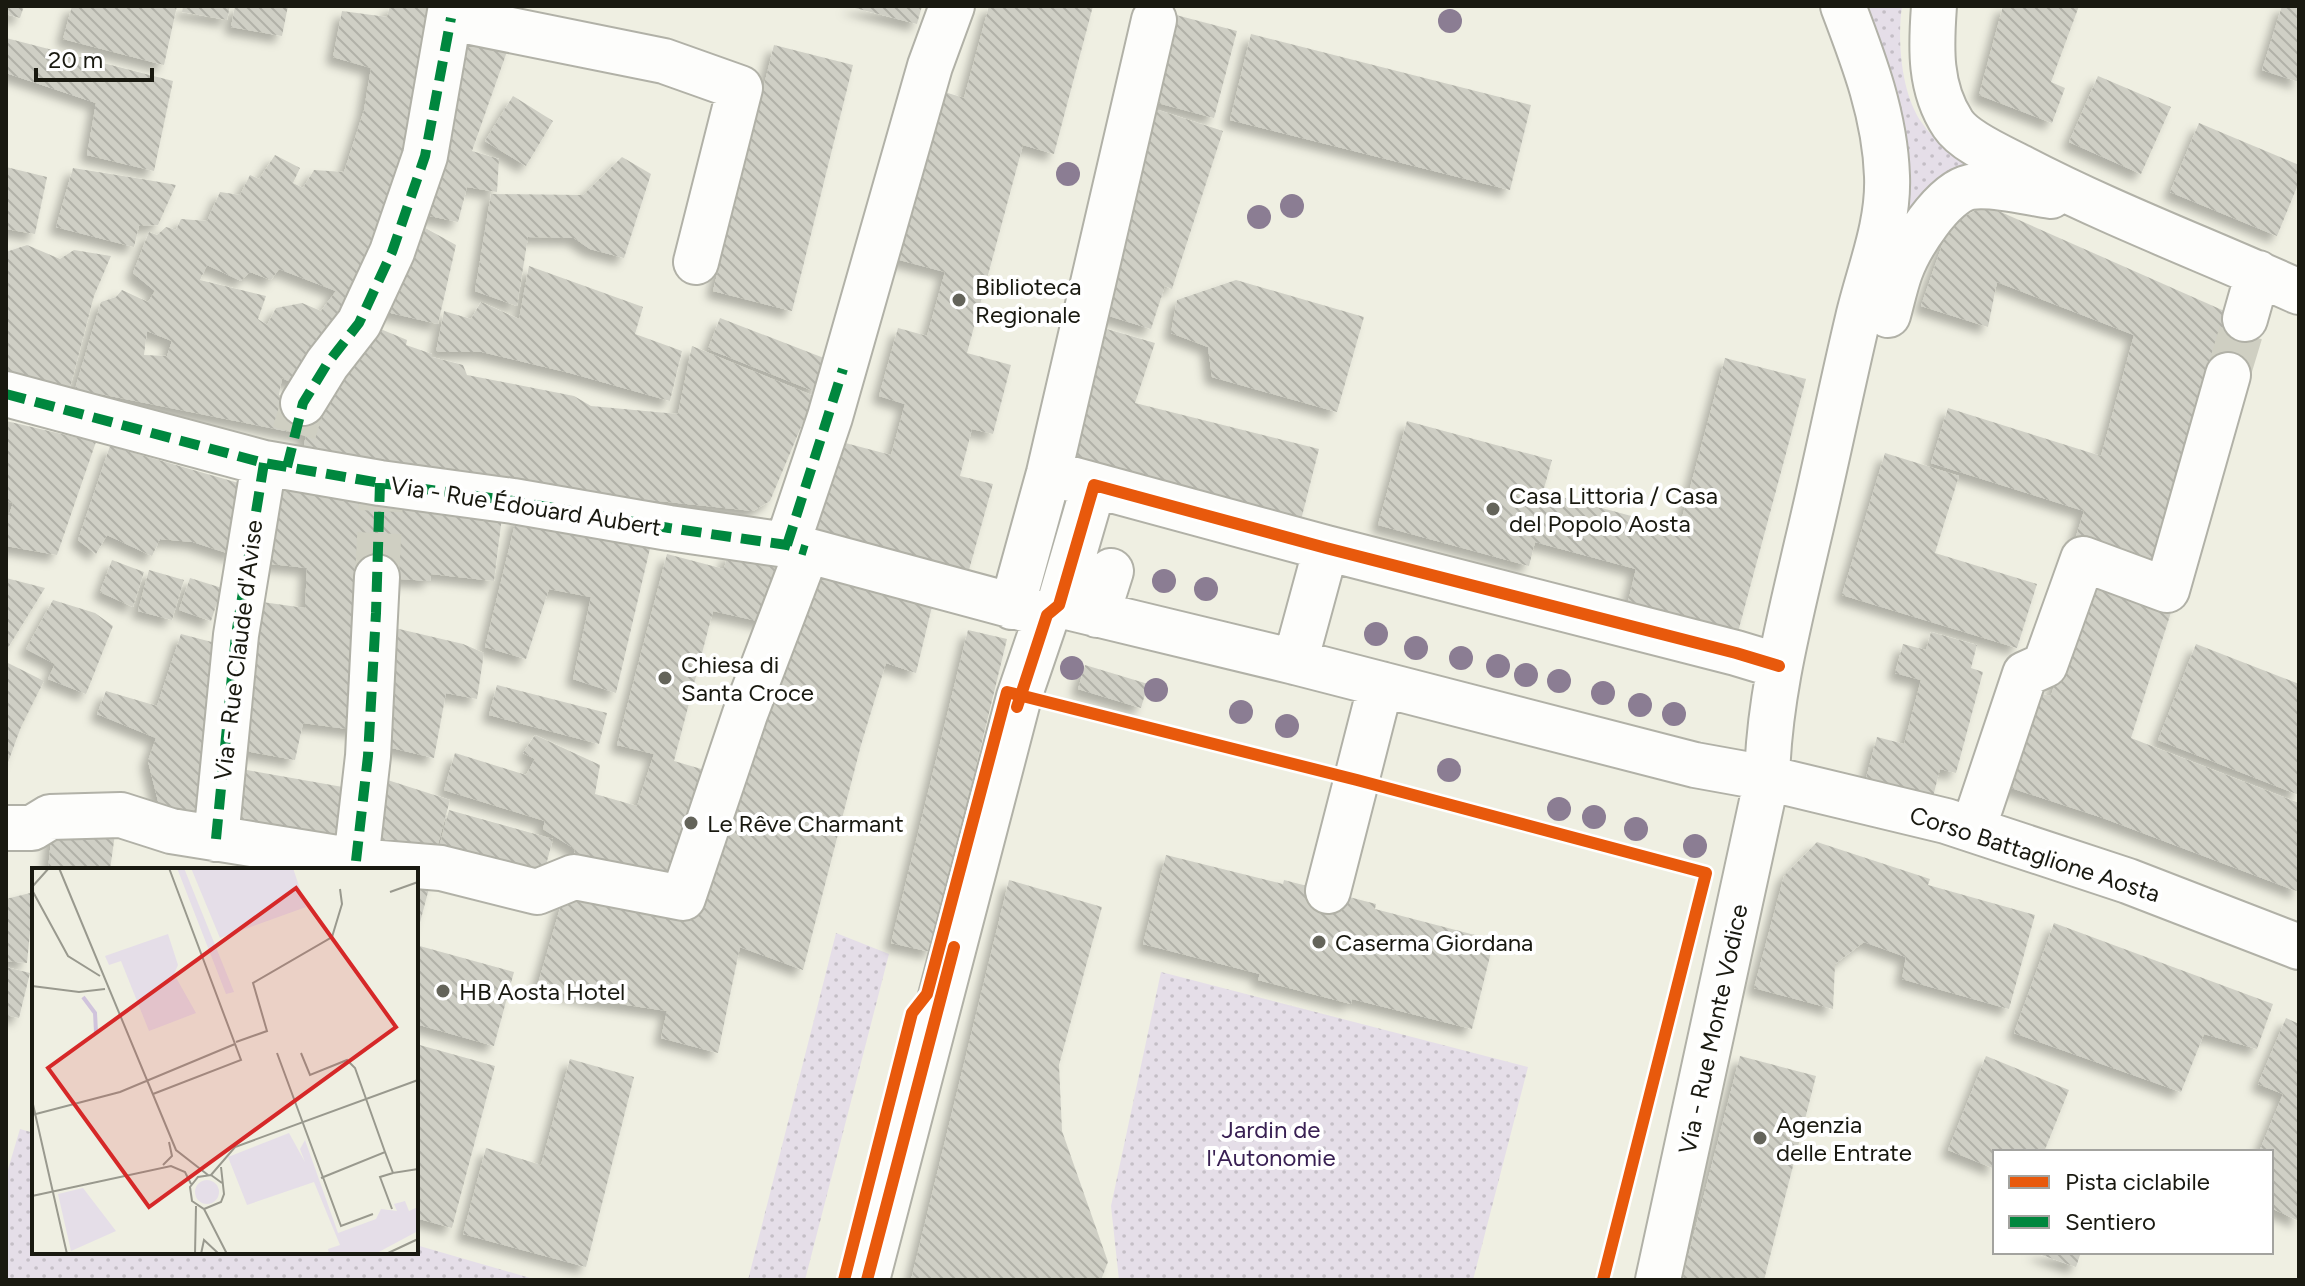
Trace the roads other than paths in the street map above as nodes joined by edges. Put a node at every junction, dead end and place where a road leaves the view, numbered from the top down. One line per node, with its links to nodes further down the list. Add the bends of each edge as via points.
1 (952, 6): 17 (street, via 843,369)
2 (1843, 6): 13 (street, Via - Rue Monte Vodice, via 1883,128 1887,179 1883,226)
3 (1934, 6): 6 (street, via 1930,53 1940,97 1954,127 1985,149)
4 (451, 12): 7 (street, via 664,61 740,88); 14 (street, via 425,156 392,252 359,323 327,364)
5 (1154, 20): 15 (street)
6 (2088, 202): 8 (street); 13 (street, via 1969,187 1942,205 1900,271 1873,362)
7 (696, 262)
8 (2258, 273): 9 (street); 10 (street)
9 (2299, 292)
10 (2245, 319)
11 (2228, 375): 27 (street, via 2167,590 2083,559 2045,665 2025,674)
12 (6, 394): 14 (street, Via - Rue Édouard Aubert)
13 (1842, 394): 23 (street, Via - Rue Monte Vodice)
14 (287, 441): 17 (street, Via - Rue Édouard Aubert, via 380,491 513,501); 28 (street, Via - Rue Claude d'Avise, via 236,635)
15 (1049, 473): 16 (street); 21 (street)
16 (1094, 485): 18 (street); 21 (street)
17 (797, 548): 21 (street, Via - Rue Édouard Aubert); 29 (street, via 683,898 574,877 537,892 478,883 441,868)
18 (1326, 548): 22 (street); 23 (street)
19 (1111, 571): 21 (street)
20 (377, 577): 29 (street, via 368,756)
21 (1054, 610): 22 (street, Via - Rue Édouard Aubert); 32 (street, via 1019,697)
22 (1295, 662): 24 (street, Via - Rue Édouard Aubert)
23 (1779, 666): 25 (street, Via - Rue Monte Vodice)
24 (1381, 684): 25 (street, Corso Battaglione Aosta, via 1695,765); 30 (street)
25 (1767, 778): 27 (street, Corso Battaglione Aosta); 33 (street, Via - Rue Monte Vodice)
26 (9, 825): 28 (street, via 32,828 50,817 121,815)
27 (1973, 829): 31 (street, Corso Battaglione Aosta)
28 (216, 839): 29 (street)
29 (356, 861)
30 (1328, 891)
31 (2299, 947)
32 (867, 1280)
33 (1658, 1280)

